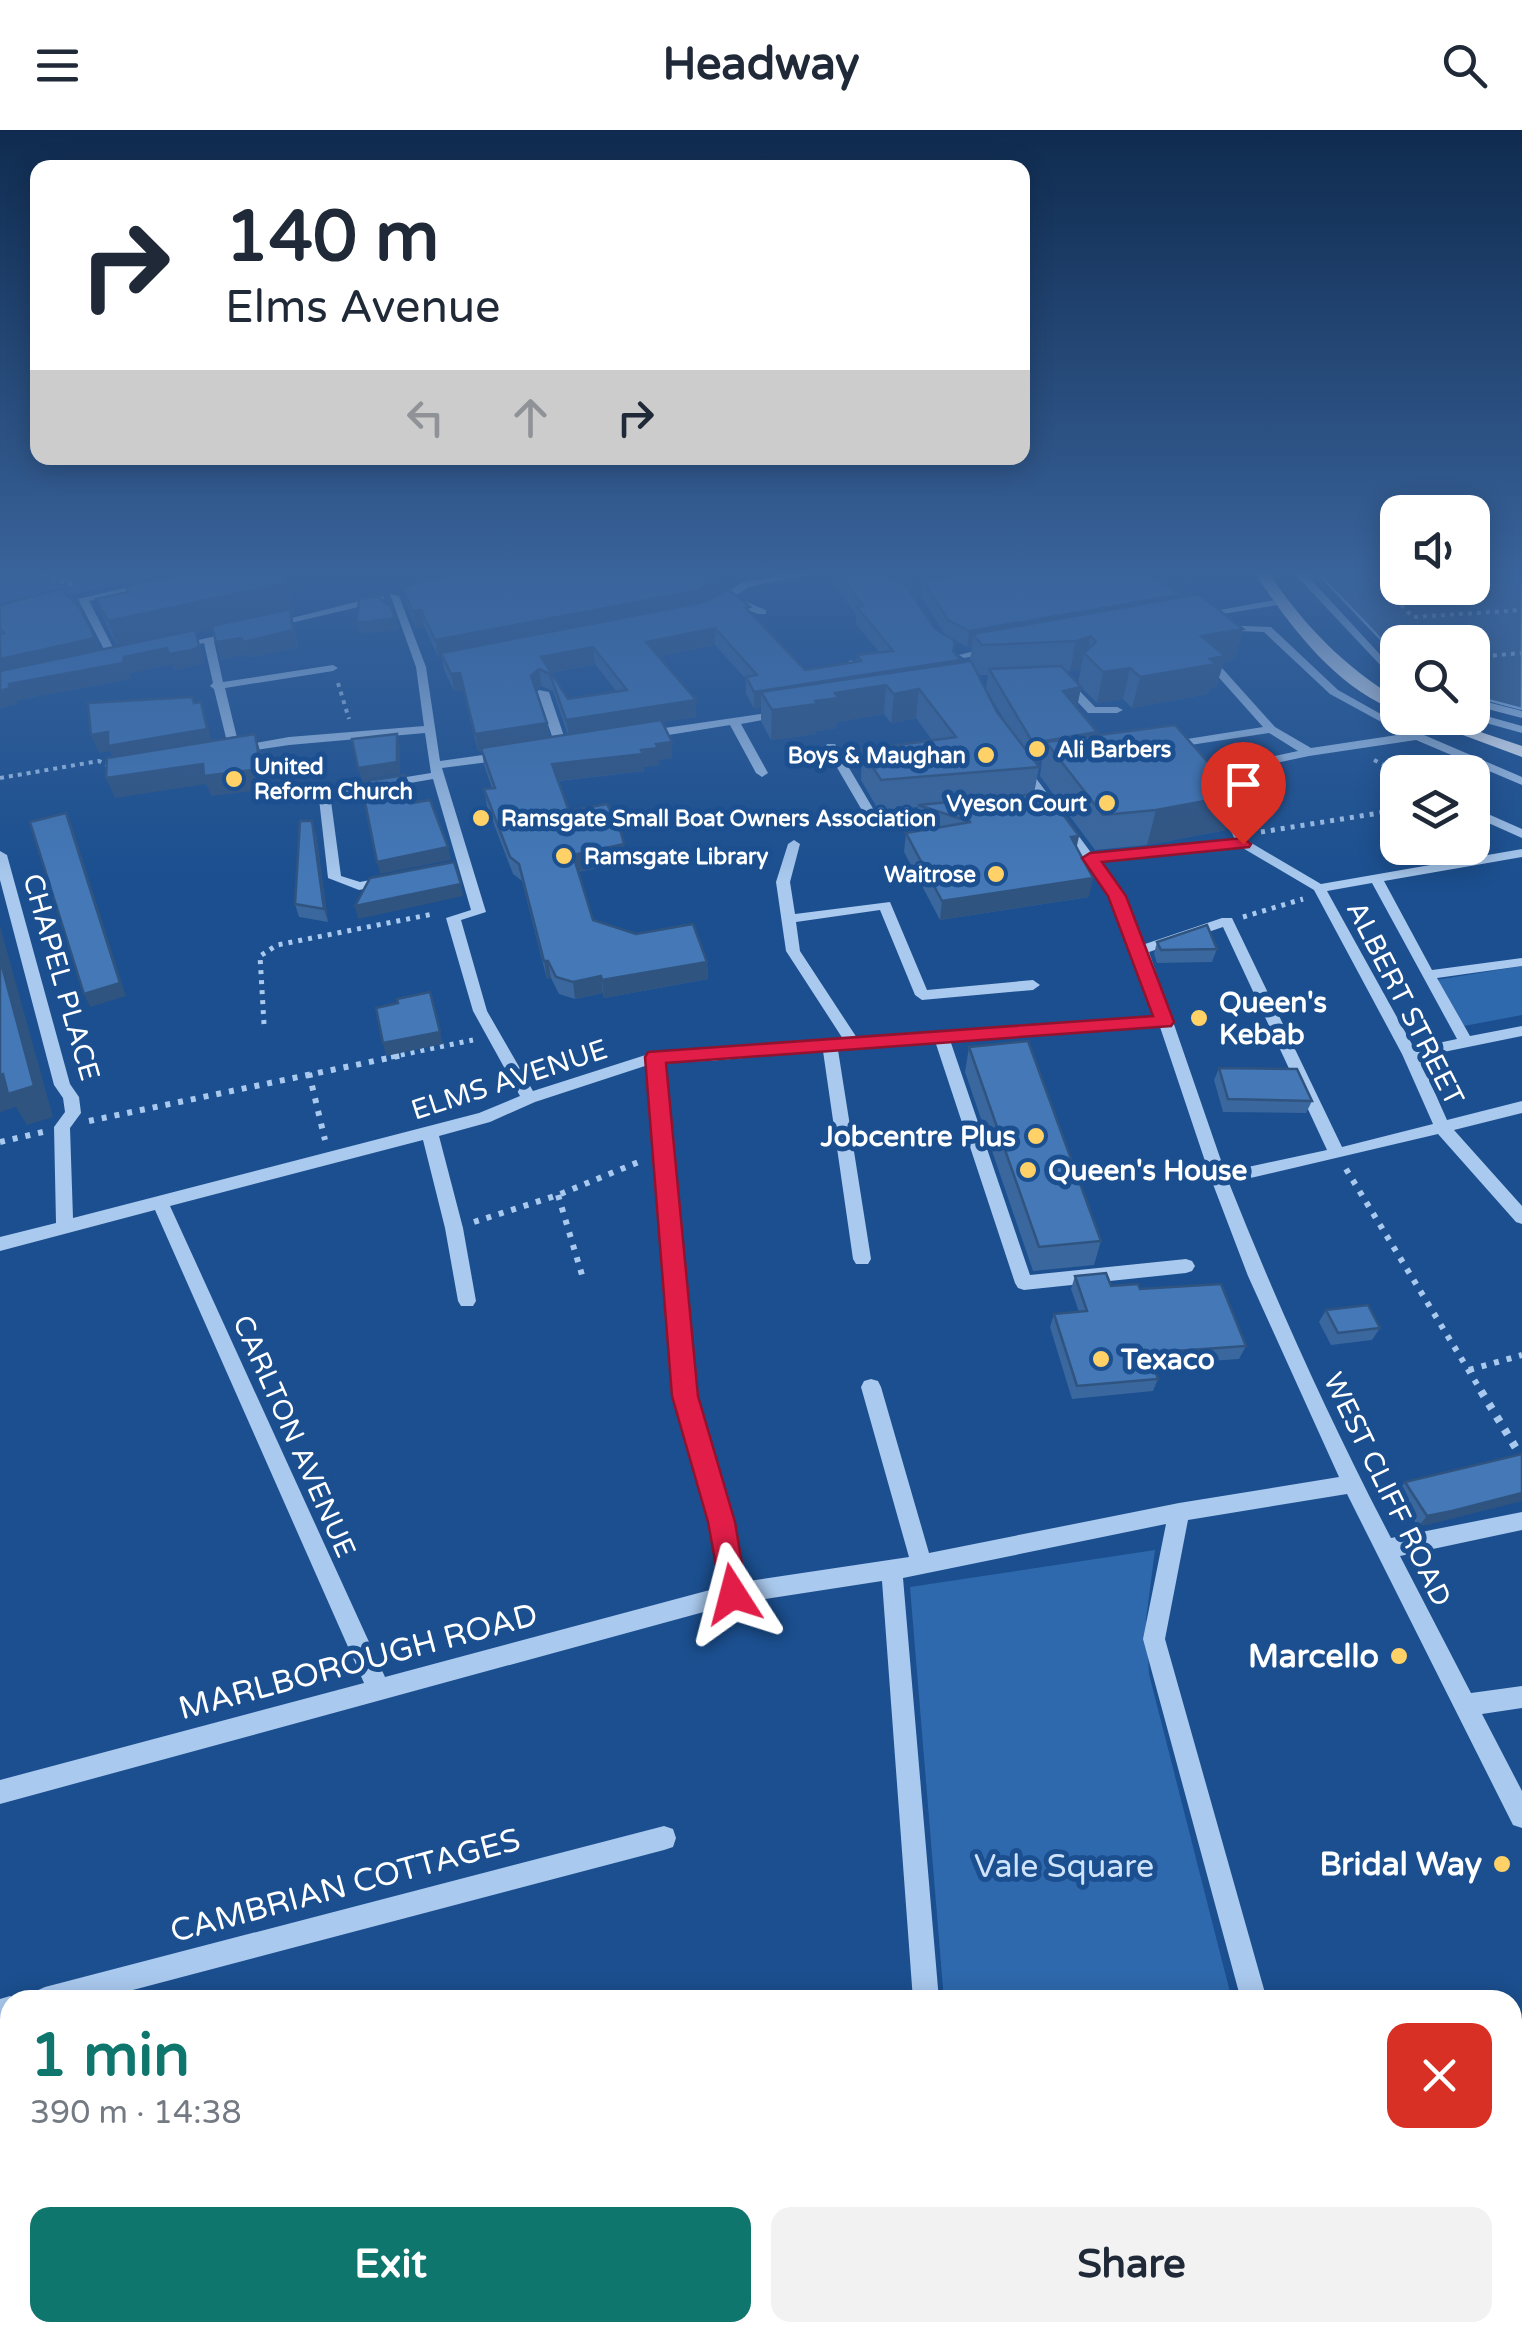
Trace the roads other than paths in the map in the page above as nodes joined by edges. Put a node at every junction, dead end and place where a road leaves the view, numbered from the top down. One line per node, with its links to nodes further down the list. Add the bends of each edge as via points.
1 (214, 675): 12 (street)
2 (286, 675): 12 (street)
3 (302, 675): 11 (street)
4 (423, 675): 22 (street)
5 (1223, 675): 23 (street)
6 (1316, 675): 19 (street)
7 (1350, 675): 14 (main road)
8 (1081, 676): 10 (street)
9 (1044, 678): 10 (street)
10 (1061, 678): 16 (street, via 1092,711)
11 (309, 682)
12 (216, 686): 32 (street)
13 (543, 692): 29 (street)
14 (1380, 695)
15 (1490, 707): 18 (street)
16 (1117, 710)
17 (797, 712): 21 (street)
18 (1522, 716)
19 (1380, 717)
20 (1490, 720): 24 (street)
21 (734, 722): 26 (street); 41 (street)
22 (428, 729): 32 (street); 39 (street)
23 (1271, 729): 30 (street); 33 (street)
24 (1522, 730)
25 (1474, 735): 34 (main road)
26 (636, 736)
27 (580, 745): 29 (street)
28 (831, 747): 45 (street, via 874,821)
29 (562, 748): 31 (street)
30 (1158, 748)
31 (544, 750)
32 (234, 751): 36 (street)
33 (1309, 752): 42 (street, via 1416,736); 48 (street, via 1212,773)
34 (1522, 752)
35 (526, 753): 39 (street)
36 (215, 754)
37 (1014, 755): 40 (street, WEST CLIFF ROAD)
38 (1044, 768): 40 (street)
39 (437, 770): 53 (street); 55 (street, via 325,799 335,878 359,886)
40 (1025, 771): 43 (street, WEST CLIFF ROAD)
41 (762, 773)
42 (1522, 781)
43 (1049, 802): 44 (street); 52 (street, WEST CLIFF ROAD)
44 (1032, 805)
45 (946, 814)
46 (1490, 819): 47 (street)
47 (1522, 834)
48 (1242, 839): 52 (street); 57 (street, ALBERT STREET)
49 (794, 844): 58 (street, via 783,882)
50 (1522, 853): 56 (street)
51 (0, 855): 79 (street, CHAPEL PLACE, via 62,1086 71,1096 73,1113 62,1128)
52 (1090, 858): 59 (street, WEST CLIFF ROAD, via 1117,896)
53 (464, 865): 54 (street); 71 (street, via 478,912 453,918 480,1010)
54 (447, 868)
55 (412, 876)
56 (1376, 878): 57 (street); 61 (street)
57 (1320, 891): 69 (street, ALBERT STREET)
58 (788, 919): 62 (street, via 885,905 922,995); 67 (street, via 793,951)
59 (1140, 950): 63 (street, WEST CLIFF ROAD); 75 (street, via 1228,921)
60 (1522, 962): 61 (street)
61 (1428, 975): 66 (street)
62 (1033, 985)
63 (1164, 1022): 65 (street, ELMS AVENUE); 76 (street, WEST CLIFF ROAD)
64 (1522, 1031): 66 (street)
65 (941, 1035): 67 (street, ELMS AVENUE); 82 (street, via 1024,1282)
66 (1466, 1042): 69 (street)
67 (854, 1043): 68 (street, ELMS AVENUE)
68 (830, 1045): 70 (street, ELMS AVENUE); 81 (street)
69 (1410, 1054): 73 (street, ALBERT STREET)
70 (655, 1057): 71 (street, ELMS AVENUE); 91 (street, via 685,1396 722,1522)
71 (529, 1098): 74 (street, ELMS AVENUE)
72 (1522, 1107): 73 (street)
73 (1443, 1129): 75 (street); 78 (street, ALBERT STREET)
74 (430, 1133): 77 (street, ELMS AVENUE); 83 (street)
75 (1338, 1154): 76 (street)
76 (1220, 1179): 85 (street, WEST CLIFF ROAD)
77 (161, 1204): 79 (street, ELMS AVENUE); 92 (street, CARLTON AVENUE)
78 (1522, 1217)
79 (66, 1229): 80 (street, ELMS AVENUE)
80 (0, 1244)
81 (862, 1259)
82 (1186, 1266)
83 (467, 1301)
84 (871, 1388): 89 (street)
85 (1352, 1484): 86 (street); 88 (street, WEST CLIFF ROAD)
86 (1179, 1512): 89 (street); 100 (street, via 1154,1639)
87 (1522, 1521): 88 (street)
88 (1386, 1549): 94 (street, WEST CLIFF ROAD)
89 (922, 1564): 90 (street)
90 (892, 1570): 91 (street); 99 (street)
91 (733, 1594): 92 (street, MARLBOROUGH ROAD)
92 (379, 1690): 95 (street, MARLBOROUGH ROAD)
93 (1522, 1697): 94 (street)
94 (1464, 1705): 96 (street, WEST CLIFF ROAD)
95 (0, 1792)
96 (1522, 1816)
97 (664, 1838): 98 (street, CAMBRIAN COTTAGES)
98 (82, 1990)
99 (925, 1990)
100 (1251, 1990)

